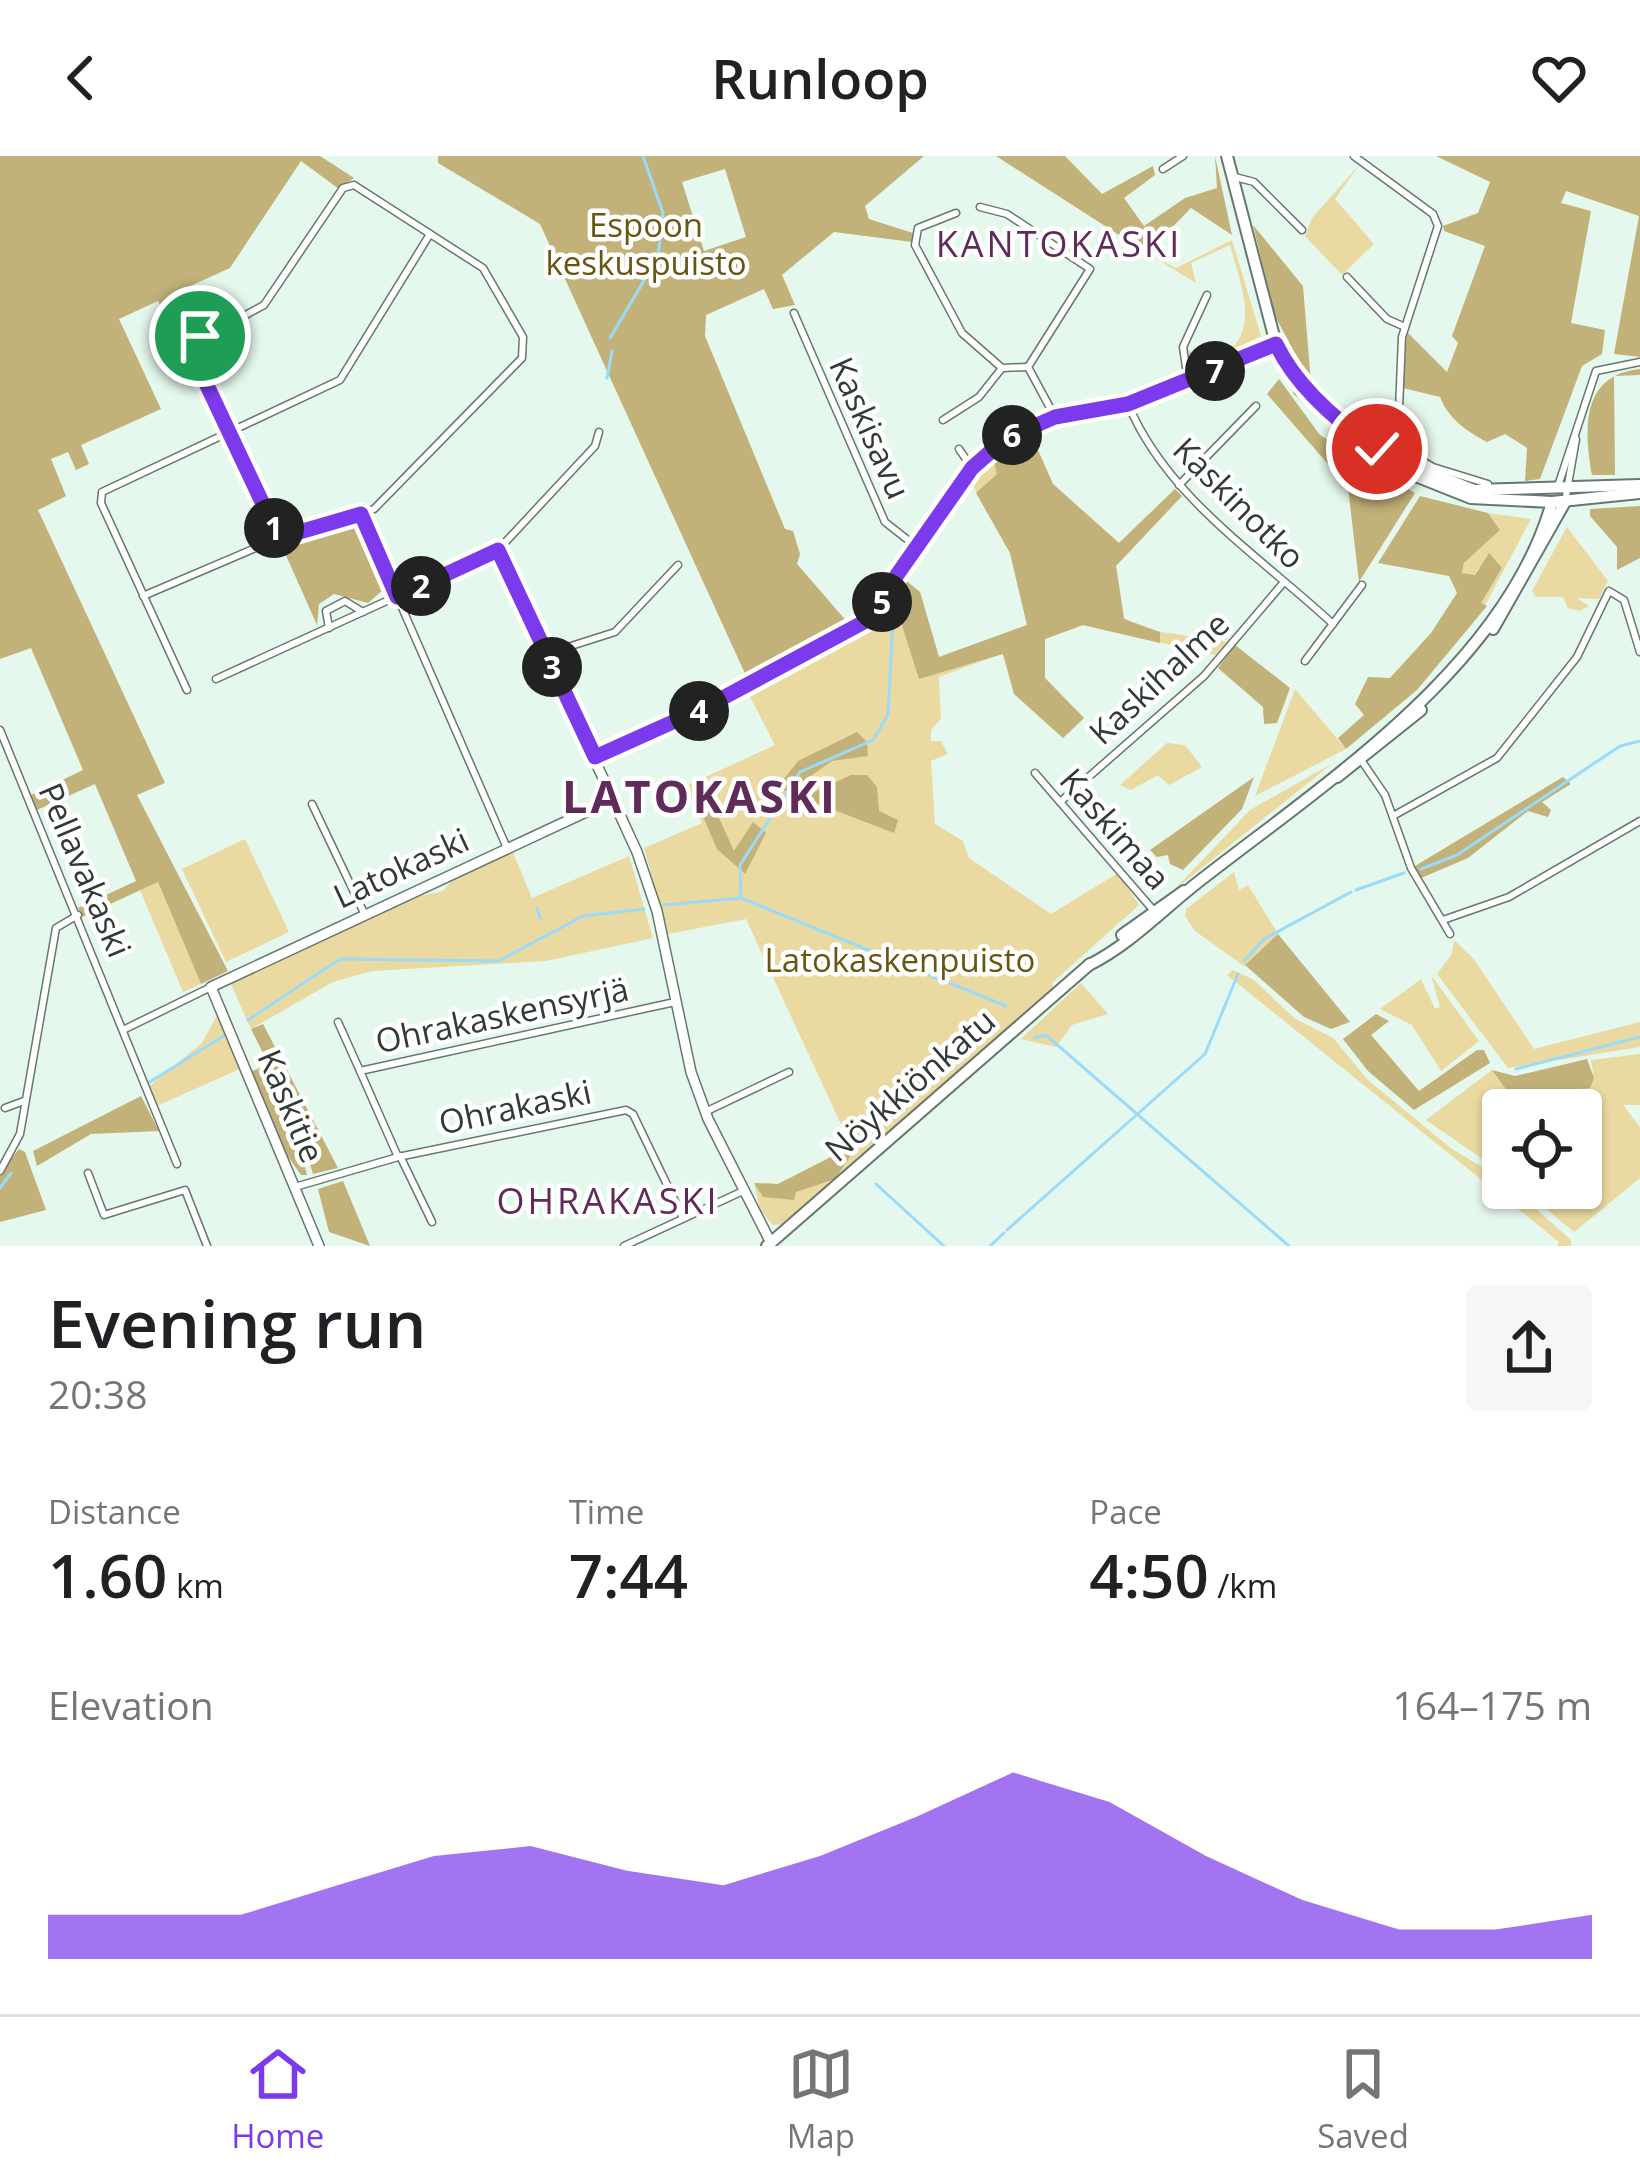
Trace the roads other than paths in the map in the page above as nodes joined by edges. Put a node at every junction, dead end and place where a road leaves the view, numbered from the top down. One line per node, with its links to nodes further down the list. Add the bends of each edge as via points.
1 (1183, 156): 4 (street)
2 (1227, 156): 5 (main road)
3 (1354, 156): 13 (street, via 1437,219)
4 (1163, 169)
5 (1232, 178): 8 (street, via 1254,182); 14 (main road)
6 (980, 207): 16 (street, via 1006,214 1090,269)
7 (956, 213): 17 (street, via 918,228 915,244 962,333)
8 (1302, 230)
9 (430, 233): 23 (street, via 345,375); 23 (street, via 354,184 343,188 264,305 191,348); 32 (street, via 483,268 523,337 523,352 389,495)
10 (1347, 277): 13 (street)
11 (1208, 295): 18 (street, via 1183,347)
12 (794, 314): 34 (street, Kaskisavu, via 885,522)
13 (1405, 327): 26 (street, via 1399,409)
14 (1276, 344): 18 (street); 26 (main road, via 1300,390)
15 (1640, 362): 31 (street, Nöykkiönkatu, via 1606,367 1590,380)
16 (1028, 367): 17 (street); 21 (street)
17 (1002, 368): 22 (street, via 979,397)
18 (1189, 382): 19 (street)
19 (1128, 404): 21 (street); 29 (street, Kaskinotko)
20 (1256, 406): 29 (street)
21 (1055, 417): 27 (street, via 1005,439)
22 (943, 420)
23 (229, 432): 33 (street); 39 (street, via 106,489 101,503)
24 (598, 432): 35 (street, via 595,446)
25 (959, 448): 27 (street)
26 (1378, 448): 28 (street); 31 (main road, via 1460,496)
27 (972, 468): 34 (street)
28 (1488, 484)
29 (1179, 485): 37 (street, Kaskinotko)
30 (1640, 489): 31 (main road)
31 (1561, 496): 51 (main road, Nöykkiönkatu, via 1507,611 1407,724)
32 (361, 514): 33 (street); 40 (street)
33 (279, 538): 39 (street)
34 (918, 548): 50 (street, via 864,622)
35 (498, 550): 40 (street); 45 (street)
36 (678, 565): 45 (street, via 614,632)
37 (1284, 582): 42 (street, Kaskinotko); 54 (street, Kaskihalme, via 1204,676)
38 (1362, 585): 42 (street)
39 (143, 596): 48 (street)
40 (397, 597): 41 (street); 58 (street)
41 (363, 613): 43 (street); 43 (street, via 333,604)
42 (1333, 624): 46 (street)
43 (329, 628): 47 (street)
44 (1640, 652): 56 (street, via 1624,599 1605,595 1577,657 1497,758)
45 (546, 655): 50 (street)
46 (1305, 662)
47 (216, 680)
48 (187, 690)
49 (0, 730): 60 (street, Pellavakaski)
50 (591, 758): 53 (street)
51 (1359, 758): 56 (street); 59 (main road, Nöykkiönkatu)
52 (1035, 772): 54 (street, Kaskimaa)
53 (614, 799): 58 (street, Latokaski); 65 (street, via 646,875)
54 (1060, 802): 59 (street, Kaskimaa)
55 (311, 804): 61 (street)
56 (1393, 816): 62 (street, via 1418,882)
57 (1640, 821): 62 (street, via 1509,897)
58 (507, 848): 61 (street, Latokaski)
59 (1156, 913): 81 (main road, Nöykkiönkatu)
60 (78, 915): 67 (street, Pellavakaski); 70 (street, via 56,928)
61 (365, 915): 64 (street, Latokaski)
62 (1443, 920): 63 (street)
63 (1450, 934)
64 (212, 987): 67 (street); 77 (street, Kaskitie)
65 (676, 1002): 68 (street, Ohrakaskensyrjä); 72 (street)
66 (338, 1022): 68 (street)
67 (124, 1028): 74 (street, Pellavakaski)
68 (360, 1071): 73 (street, Ohrakaskensyrjä)
69 (789, 1072): 72 (street)
70 (26, 1100): 71 (street); 75 (street, via 17,1144)
71 (5, 1108)
72 (705, 1112): 78 (street)
73 (399, 1156): 77 (street, Ohrakaski); 79 (street, Ohrakaski, via 626,1110); 80 (street, Ohrakaskensyrjä)
74 (177, 1164)
75 (0, 1171)
76 (88, 1173): 82 (street, via 104,1215 185,1190)
77 (295, 1187): 83 (street, Kaskitie)
78 (743, 1191): 79 (street); 81 (street)
79 (683, 1218): 84 (street)
80 (432, 1222)
81 (769, 1244)
82 (207, 1246)
83 (320, 1246)
84 (624, 1246)

